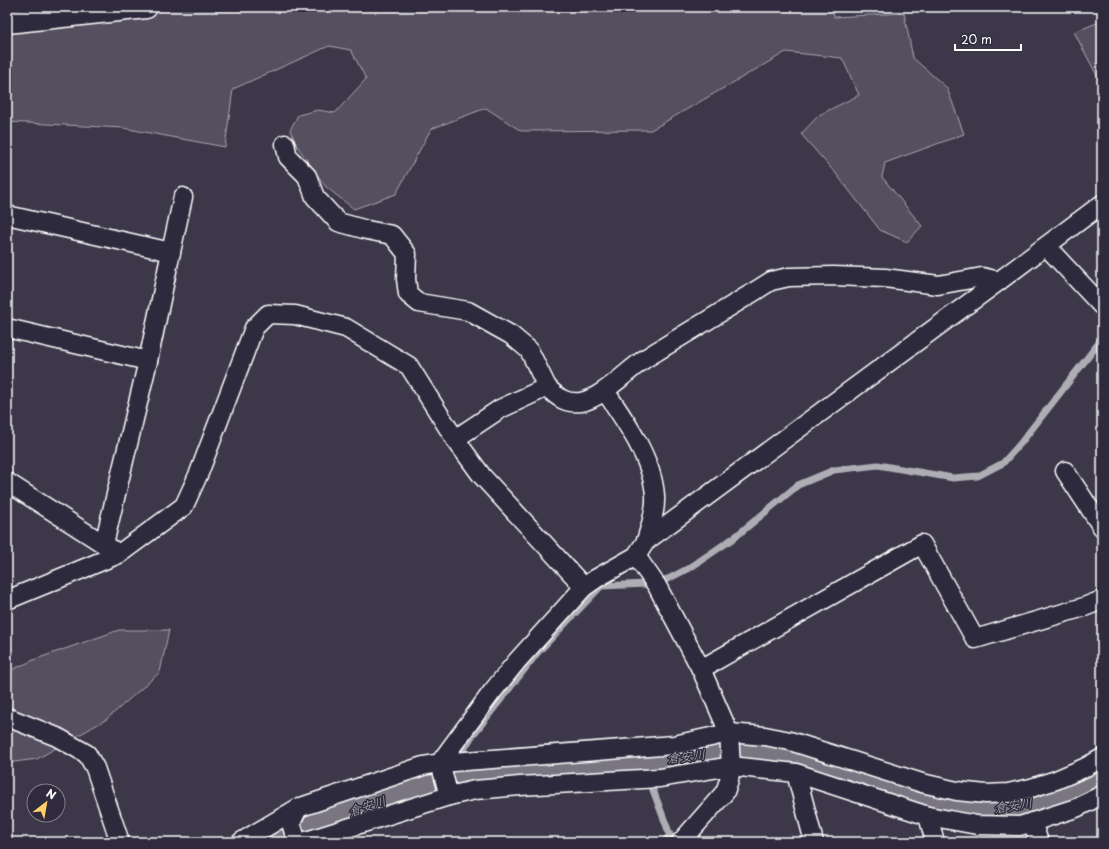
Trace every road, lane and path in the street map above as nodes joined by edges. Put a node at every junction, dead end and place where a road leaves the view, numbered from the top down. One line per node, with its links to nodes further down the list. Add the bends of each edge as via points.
1 (146, 7): 2 (street)
2 (7, 22)
3 (285, 144): 13 (street, via 288,157 307,176 315,197 338,222 392,235 407,254 408,294 419,303 468,311 511,335 530,350)
4 (183, 197): 8 (street)
5 (1102, 204): 7 (street)
6 (7, 215): 8 (street)
7 (1046, 246): 9 (street); 10 (street)
8 (171, 252): 12 (street)
9 (999, 281): 14 (street, via 982,277 938,285 885,278 834,276 789,277 771,281 645,359); 19 (street)
10 (1102, 306)
11 (7, 328): 12 (street)
12 (148, 361): 20 (street)
13 (547, 387): 14 (street, via 568,402 583,402); 15 (street, via 500,409)
14 (605, 391): 19 (street, via 621,414 651,472 655,496 652,522)
15 (455, 439): 21 (street, via 409,366 346,328 295,315 268,314 254,328 184,506); 23 (street, via 482,476)
16 (1065, 471): 18 (street)
17 (7, 482): 20 (street)
18 (1102, 527)
19 (646, 541): 22 (street)
20 (104, 544): 21 (street)
21 (119, 554): 24 (street)
22 (636, 556): 23 (street); 26 (street, via 655,582)
23 (584, 587): 31 (street, via 492,692)
24 (7, 600)
25 (1102, 600): 26 (street, via 975,639 922,544)
26 (701, 670): 28 (street)
27 (7, 718): 38 (street, via 57,737 87,754 95,768)
28 (729, 737): 29 (street, via 765,736 790,741 922,783 986,794 1008,793 1037,786 1077,771); 30 (street); 31 (street, via 674,746)
29 (1102, 758)
30 (731, 764): 32 (street); 33 (street, via 660,778 520,786); 42 (street, via 725,792)
31 (441, 766): 33 (street); 35 (street, via 423,766)
32 (796, 773): 36 (street); 43 (street)
33 (449, 794): 41 (street)
34 (1102, 795): 37 (street, via 1076,808)
35 (294, 816): 39 (street); 40 (street)
36 (928, 816): 37 (street, via 977,825 1020,826); 44 (street)
37 (1032, 822): 45 (street)
38 (120, 842)
39 (241, 842)
40 (297, 842)
41 (303, 842)
42 (681, 842)
43 (814, 842)
44 (934, 842)
45 (1039, 842)

